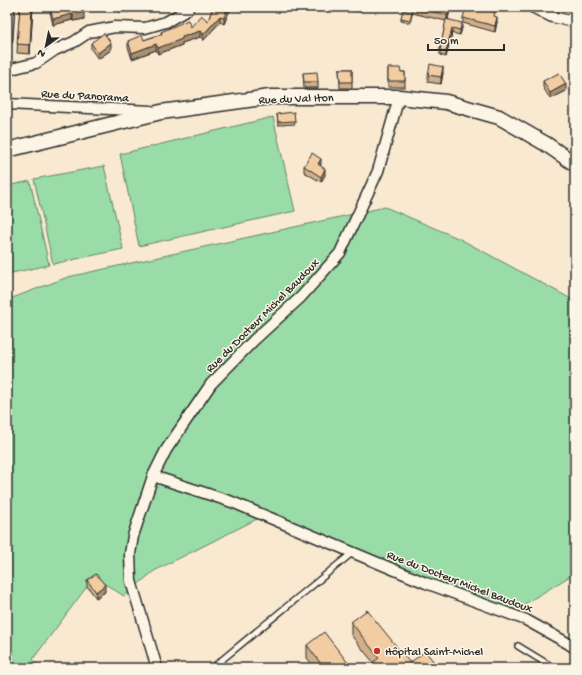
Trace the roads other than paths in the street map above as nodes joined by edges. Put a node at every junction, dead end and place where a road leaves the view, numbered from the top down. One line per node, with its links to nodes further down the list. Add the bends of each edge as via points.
1 (9, 7): 6 (street)
2 (189, 7): 7 (street, via 166,22 145,28 115,27 89,32 36,63)
3 (532, 7): 4 (street)
4 (552, 12): 5 (street)
5 (575, 22)
6 (7, 39)
7 (7, 70)
8 (399, 97): 10 (street, Rue du Val Iton, via 270,97); 12 (street, Rue du Val Iton, via 446,102 499,117); 13 (street, Rue du Docteur Michel Baudoux, via 378,171 340,254 301,297 211,384 166,450)
9 (7, 104): 10 (street, Rue du Panorama)
10 (161, 112): 11 (street, Rue du Val Iton)
11 (7, 150)
12 (575, 164)
13 (153, 476): 14 (street, Rue du Docteur Michel Baudoux, via 232,502); 17 (street, Rue du Docteur Michel Baudoux, via 133,536 130,554 131,581)
14 (352, 553): 16 (street, Rue du Docteur Michel Baudoux, via 526,620); 18 (lane)
15 (518, 646): 19 (lane)
16 (575, 648)
17 (157, 668)
18 (212, 668)
19 (554, 668)

